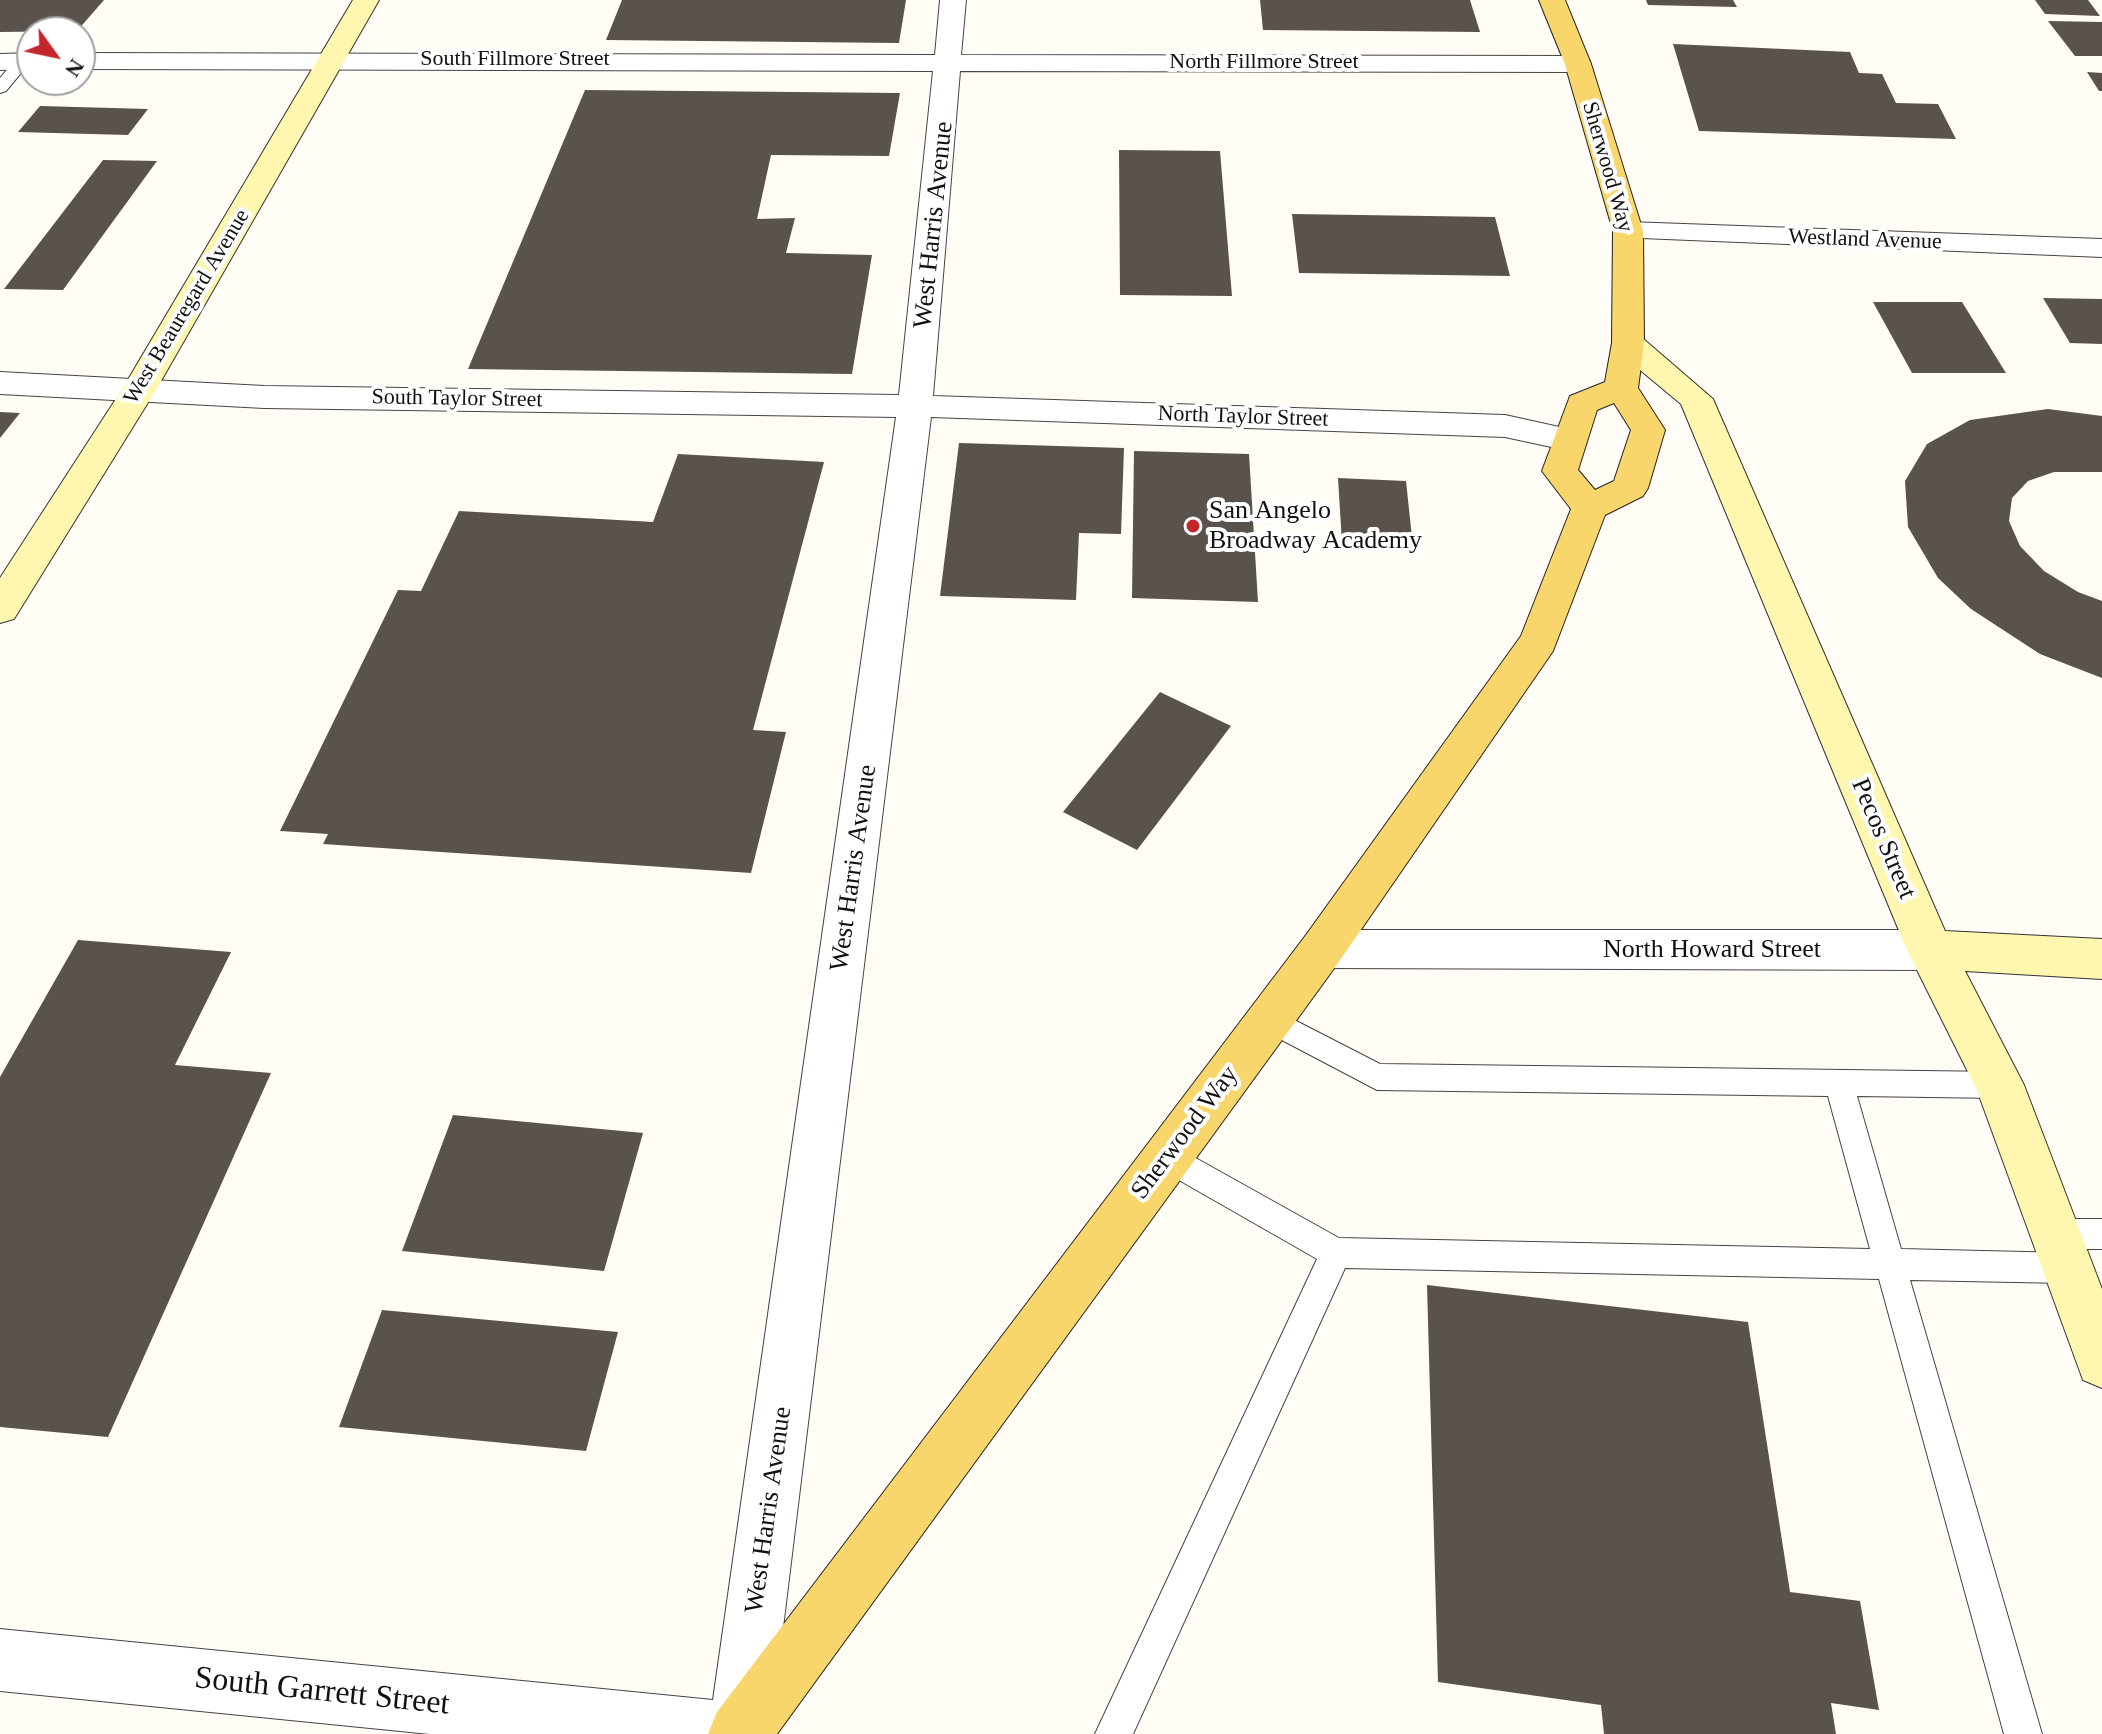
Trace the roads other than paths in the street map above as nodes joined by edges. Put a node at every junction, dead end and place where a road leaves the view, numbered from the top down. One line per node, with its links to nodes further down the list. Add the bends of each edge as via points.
1 (366, 0): 4 (street, West Beauregard Avenue)
2 (953, 0): 6 (street, West Harris Avenue)
3 (1552, 0): 8 (main road, Sherwood Way)
4 (332, 59): 5 (street, South Fillmore Street); 6 (street, South Fillmore Street); 14 (street, West Beauregard Avenue)
5 (96, 61)
6 (950, 61): 8 (street, North Fillmore Street); 16 (street, West Harris Avenue)
7 (16, 64): 9 (lane)
8 (1578, 64): 10 (main road, Sherwood Way)
9 (0, 88)
10 (1628, 231): 11 (street, Westland Avenue); 12 (main road, Sherwood Way)
11 (2102, 248)
12 (1628, 343): 15 (main road, Sherwood Way); 21 (street, Pecos Street, via 1696,399)
13 (0, 383): 14 (street, South Taylor Street)
14 (140, 388): 16 (street, South Taylor Street, via 264,397); 19 (street, West Beauregard Avenue)
15 (1621, 388): 17 (main road, via 1582,404); 18 (main road, via 1648,430 1630,488)
16 (915, 406): 17 (street, North Taylor Street, via 1505,426); 33 (street, West Harris Avenue)
17 (1570, 440): 18 (main road, via 1560,471)
18 (1590, 508): 20 (main road, Sherwood Way, via 1539,641)
19 (0, 609)
20 (1322, 949): 21 (street, North Howard Street); 23 (main road, Sherwood Way)
21 (1930, 950): 22 (street, North Howard Street); 25 (street, Pecos Street)
22 (2102, 959)
23 (1269, 1019): 24 (lane, via 1377,1077); 26 (main road, Sherwood Way)
24 (1839, 1084): 25 (lane); 30 (lane)
25 (2000, 1085): 28 (street, Pecos Street)
26 (1166, 1157): 29 (lane); 33 (main road, Sherwood Way)
27 (2102, 1234): 28 (lane)
28 (2062, 1251): 30 (lane); 31 (street, Pecos Street)
29 (1336, 1253): 30 (lane); 34 (lane)
30 (1891, 1262): 35 (lane)
31 (2102, 1361)
32 (0, 1660): 33 (street, South Garrett Street)
33 (740, 1734)
34 (1114, 1734)
35 (2023, 1734)

